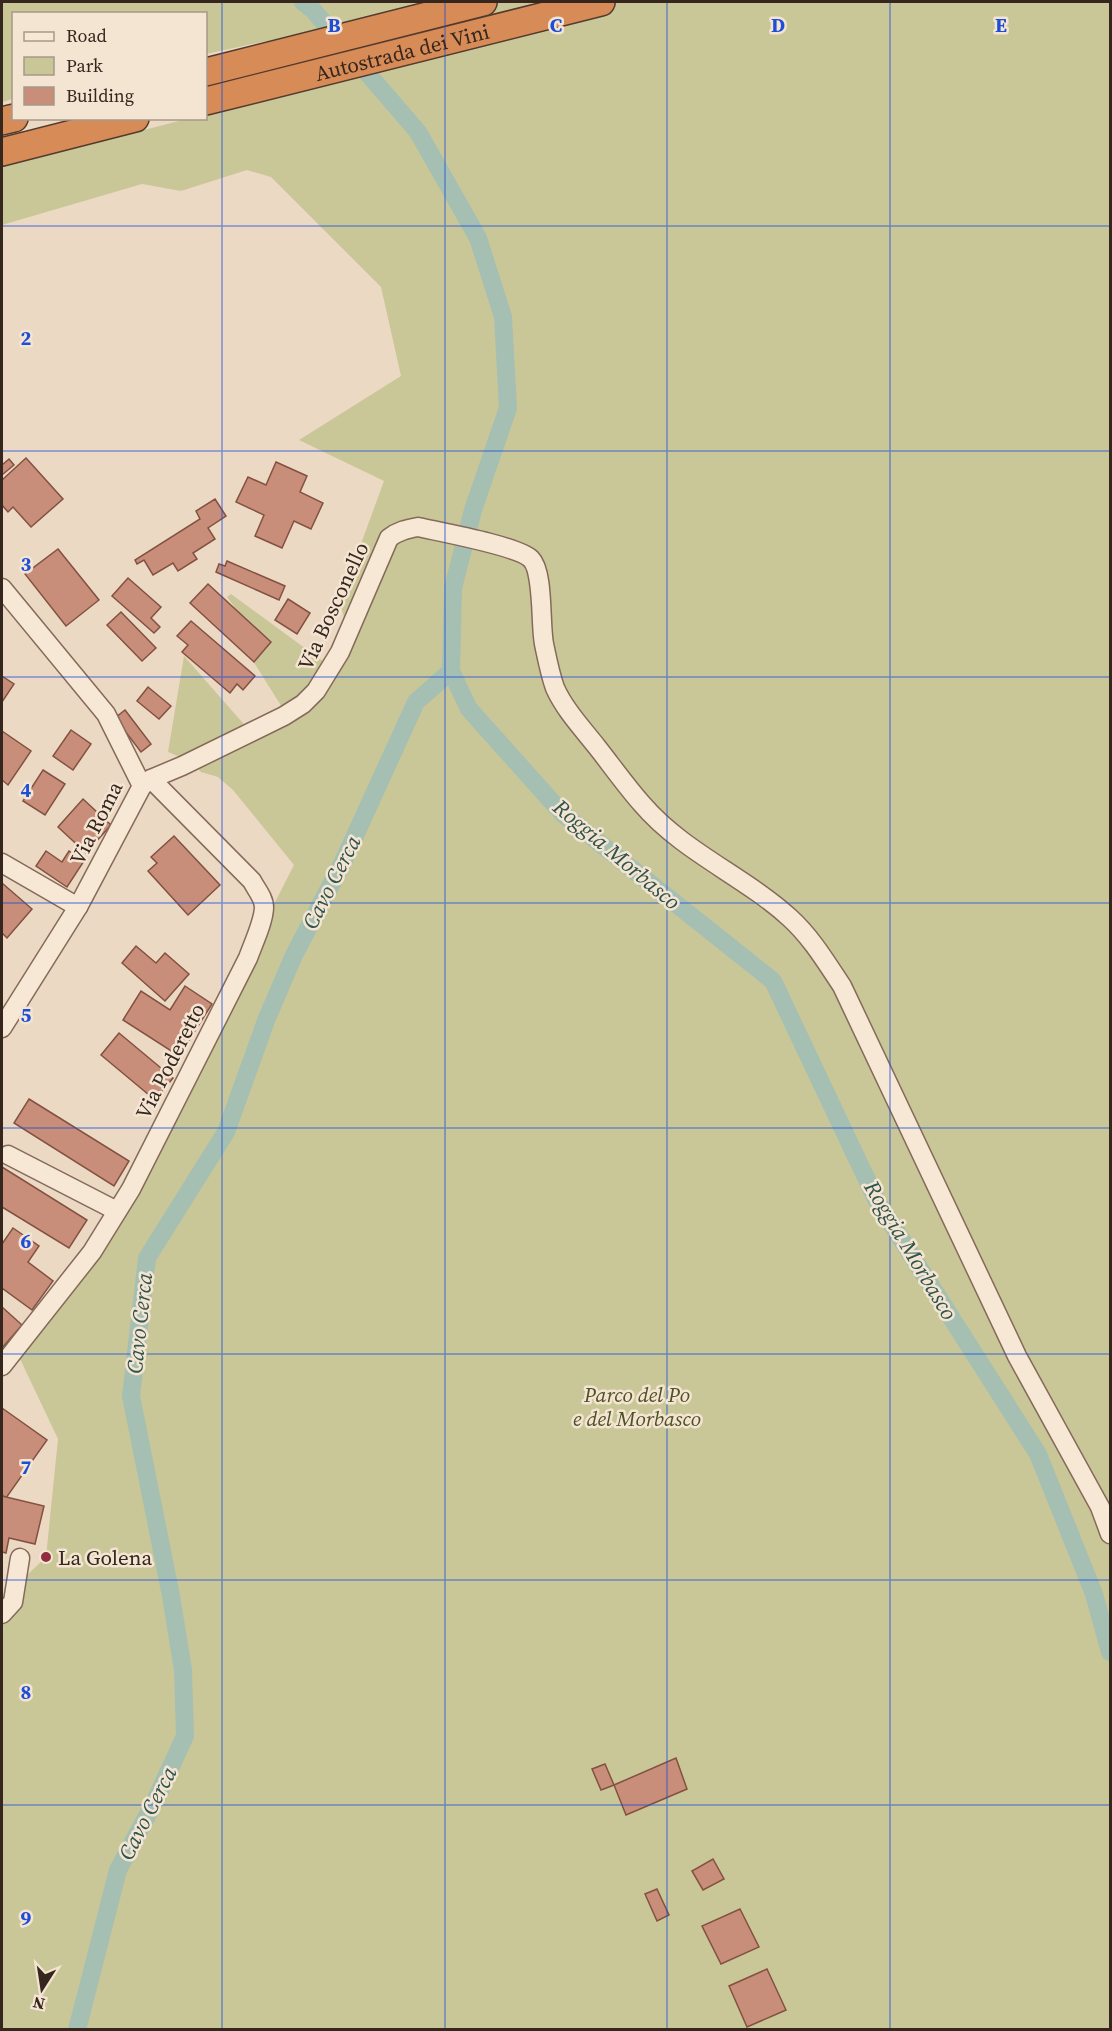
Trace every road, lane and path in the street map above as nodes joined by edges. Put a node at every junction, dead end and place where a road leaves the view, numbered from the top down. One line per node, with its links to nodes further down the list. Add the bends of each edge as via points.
1 (483, 2): 3 (highway, Autostrada dei Vini)
2 (601, 2): 4 (highway, Autostrada dei Vini)
3 (207, 72)
4 (207, 101)
5 (127, 120): 6 (highway)
6 (2, 152)
7 (2, 588): 8 (street, Via Roma, via 106,714)
8 (147, 782): 10 (street, Via Roma); 15 (street, Via Poderetto, via 252,881 264,908 248,958); 17 (street, Via Bosconello, via 284,717 316,691 340,652 389,538 418,527 516,550 532,560 539,577 543,641 555,687 566,708 643,806 676,836 788,916 806,934 842,986 1017,1356 1100,1507)
9 (2, 862): 10 (street)
10 (78, 907): 11 (street, Via Roma)
11 (28, 985): 12 (street); 13 (street, Via Roma)
12 (2, 1008)
13 (2, 1028)
14 (8, 1155): 15 (street)
15 (117, 1211): 16 (street, Via Poderetto, via 92,1252)
16 (2, 1366)
17 (1110, 1534)
18 (20, 1558): 19 (street, via 13,1602)
19 (2, 1614)

